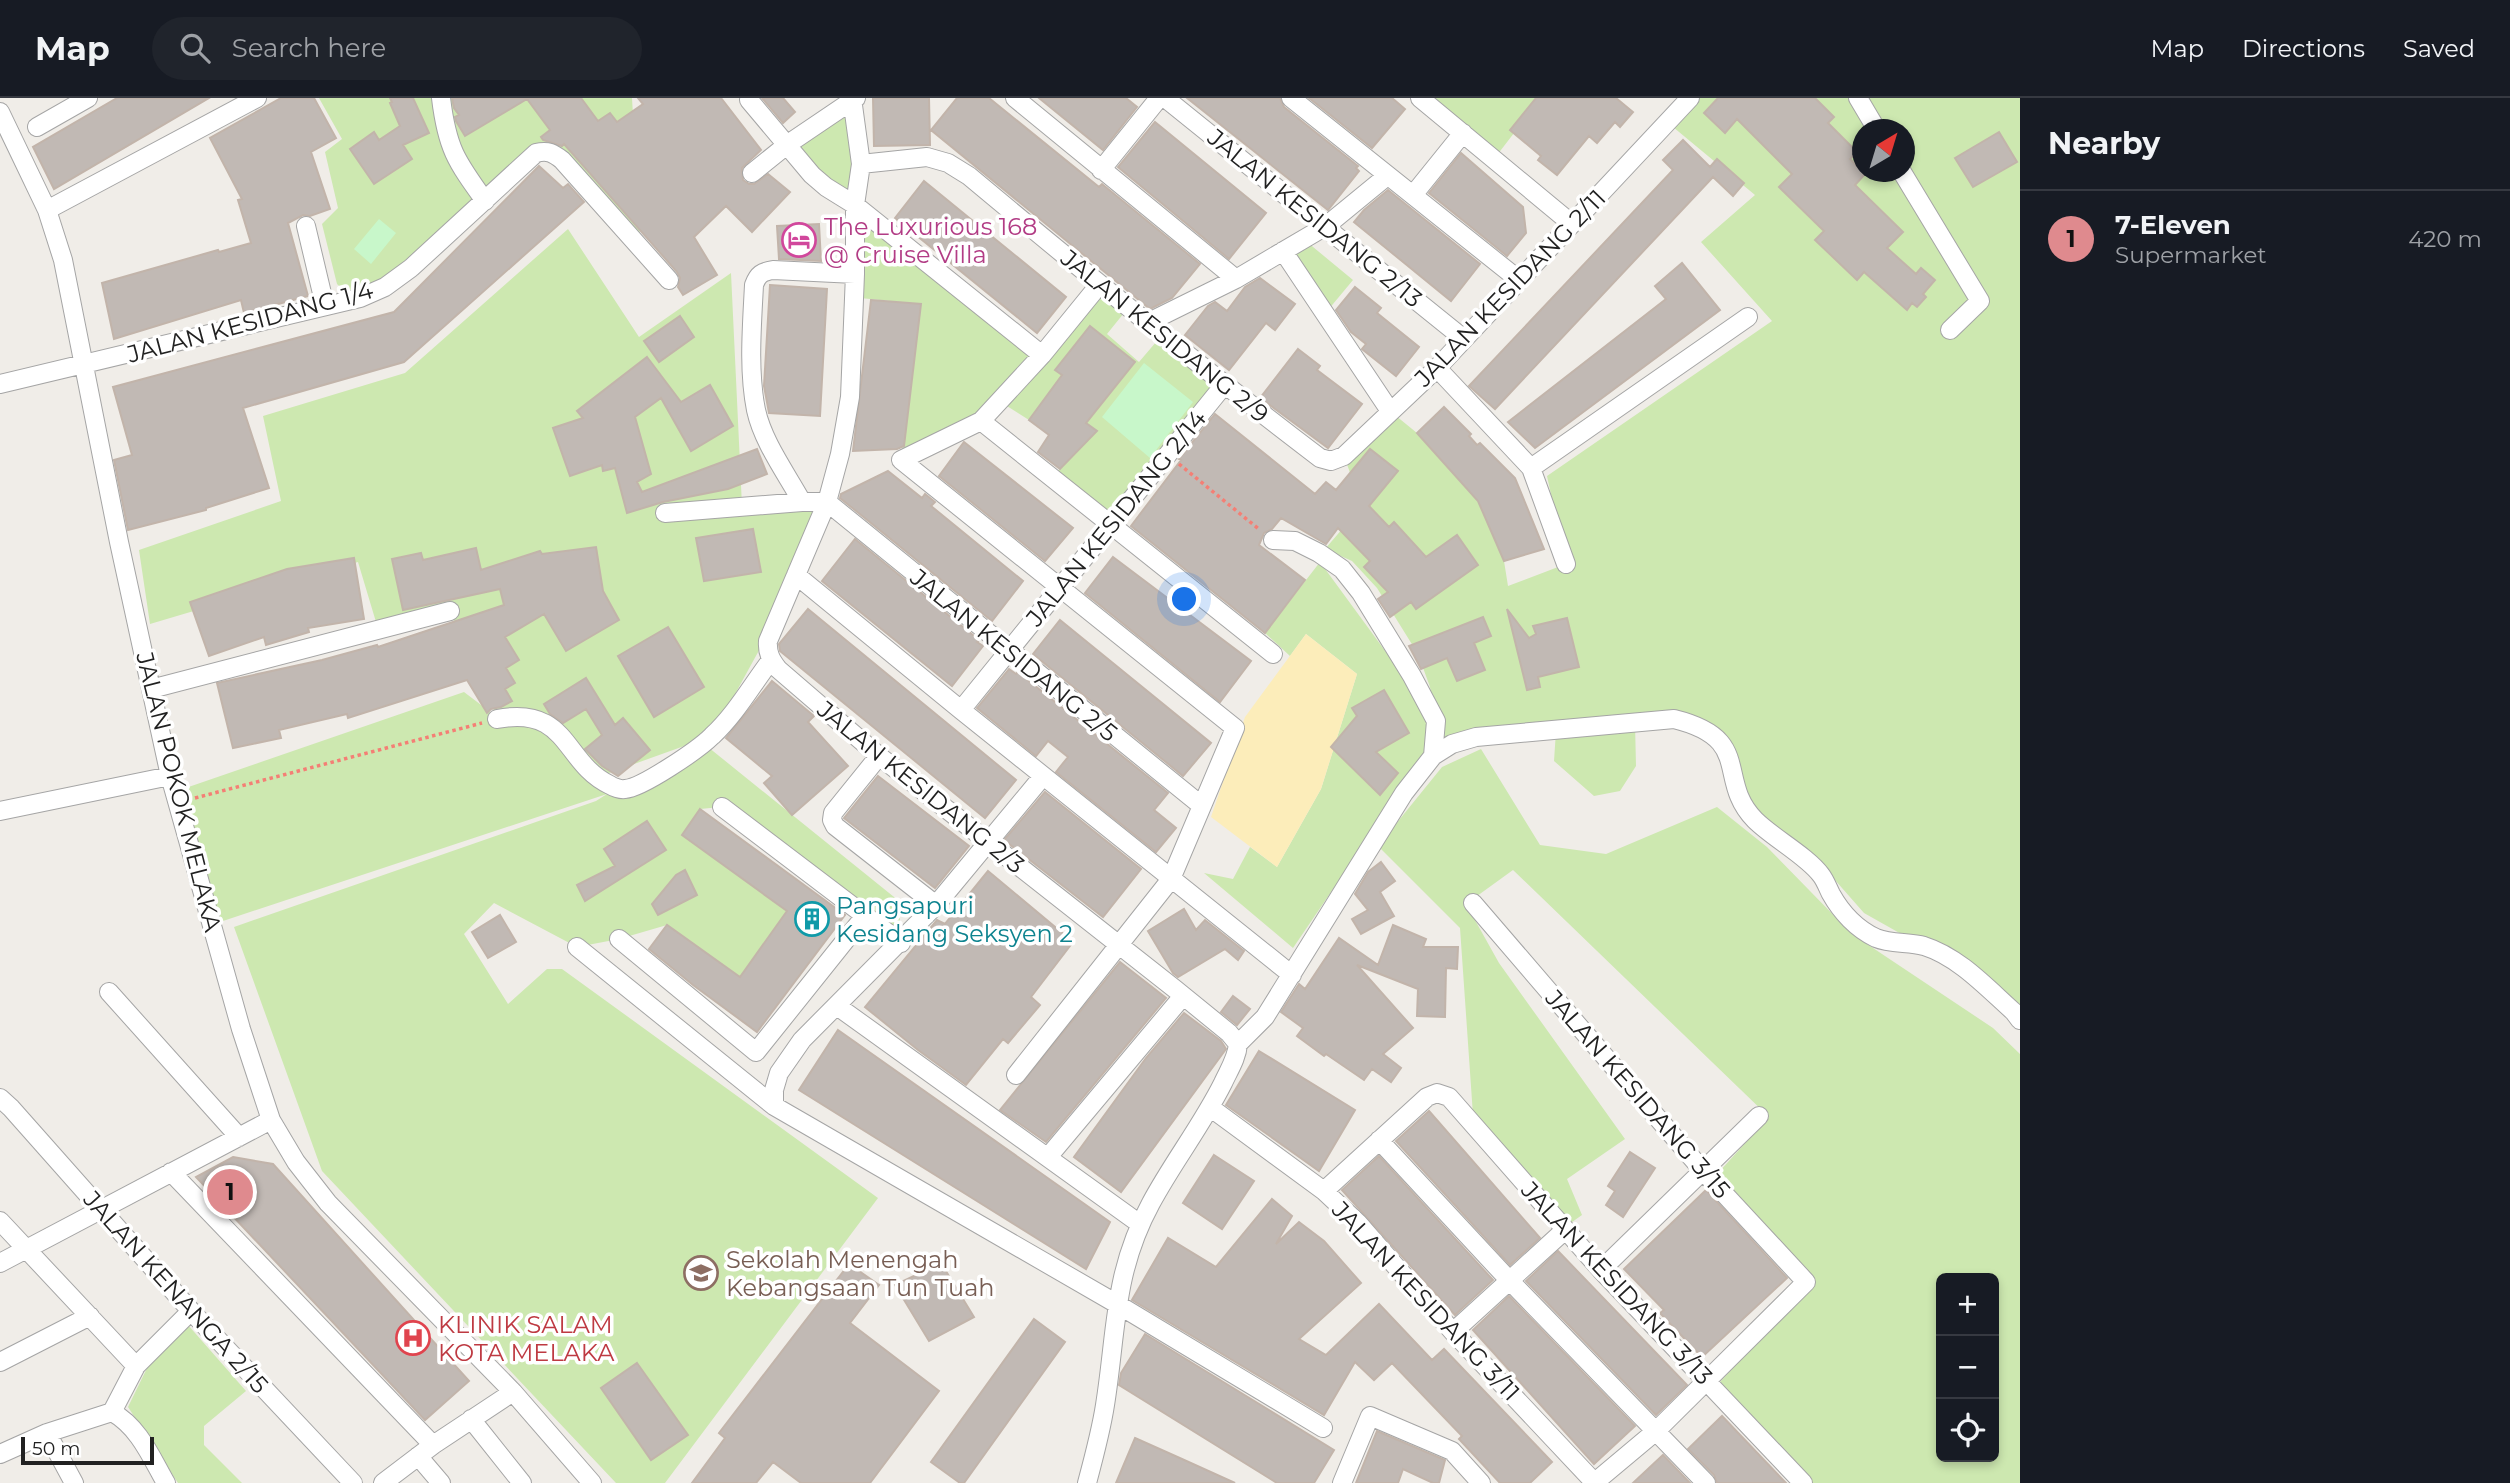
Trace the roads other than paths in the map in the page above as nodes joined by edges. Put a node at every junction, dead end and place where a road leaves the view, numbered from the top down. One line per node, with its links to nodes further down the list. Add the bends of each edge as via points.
1 (88, 98): 15 (street)
2 (257, 98): 26 (street)
3 (440, 98): 24 (street, via 449,144)
4 (1015, 98): 19 (street)
5 (1159, 98): 19 (street)
6 (1291, 98): 21 (street)
7 (1420, 98): 16 (street)
8 (1690, 98): 27 (street, JALAN KESIDANG 2/11)
9 (1858, 98): 14 (street)
10 (854, 99): 17 (street); 18 (street)
11 (749, 100): 17 (street)
12 (1176, 101): 29 (street, JALAN KESIDANG 2/13)
13 (0, 112): 26 (street, JALAN POKOK MELAKA)
14 (1870, 119)
15 (37, 127)
16 (1463, 133): 23 (street); 27 (street)
17 (788, 144): 20 (street); 25 (street, via 812,175)
18 (860, 164): 25 (street); 35 (street, JALAN KESIDANG 2/9, via 927,157 948,163)
19 (1101, 170): 32 (street)
20 (752, 173)
21 (1387, 176): 23 (street); 29 (street)
22 (1908, 182): 39 (street, via 1980,301)
23 (1413, 195): 34 (street)
24 (485, 201): 33 (street, JALAN KESIDANG 1/4, via 536,153 554,153); 36 (street, JALAN KESIDANG 1/4, via 385,287)
25 (855, 205): 31 (street); 41 (street)
26 (47, 210): 42 (street, JALAN POKOK MELAKA)
27 (1572, 224): 34 (street, JALAN KESIDANG 2/11)
28 (306, 226): 36 (street)
29 (1326, 226): 30 (street); 40 (street, JALAN KESIDANG 2/13)
30 (1283, 251): 32 (street); 46 (street)
31 (855, 274): 50 (street, via 773,270 757,276 754,285 756,410); 51 (street, via 850,397)
32 (1236, 279): 38 (street)
33 (669, 280)
34 (1519, 280): 40 (street, JALAN KESIDANG 2/11)
35 (1098, 285): 38 (street, JALAN KESIDANG 2/9); 41 (street)
36 (325, 306): 42 (street, JALAN KESIDANG 1/4)
37 (1748, 317): 49 (street)
38 (1147, 323): 45 (street, JALAN KESIDANG 2/9)
39 (1950, 330)
40 (1464, 339): 43 (street, JALAN KESIDANG 2/11)
41 (1042, 355): 47 (street)
42 (86, 365): 44 (street, JALAN KESIDANG 1/4); 62 (street, JALAN POKOK MELAKA)
43 (1437, 368): 46 (street, JALAN KESIDANG 2/11); 49 (street)
44 (0, 384)
45 (1224, 385): 48 (street, JALAN KESIDANG 2/9); 53 (street, JALAN KESIDANG 2/14)
46 (1390, 411): 48 (street, JALAN KESIDANG 2/11, via 1344,456 1332,461)
47 (981, 421): 53 (street); 57 (street, via 901,460)
48 (1320, 458)
49 (1531, 468): 55 (street)
50 (802, 502): 51 (street); 52 (street)
51 (827, 502): 56 (street); 59 (street, JALAN KESIDANG 2/5)
52 (666, 513)
53 (1111, 525): 57 (street, JALAN KESIDANG 2/14); 60 (street)
54 (1273, 540): 66 (street, via 1295,541 1319,553 1342,569 1362,593 1436,721)
55 (1566, 564)
56 (796, 575): 61 (street, via 768,641); 63 (street)
57 (1060, 587): 59 (street, JALAN KESIDANG 2/14); 69 (street, via 1236,728)
58 (450, 611): 62 (street)
59 (1009, 651): 63 (street, JALAN KESIDANG 2/14); 69 (street, JALAN KESIDANG 2/5)
60 (1273, 654)
61 (771, 660): 64 (street, via 712,736 626,789 596,777 554,729 518,715); 65 (street, JALAN KESIDANG 2/3)
62 (151, 689): 67 (street, JALAN POKOK MELAKA)
63 (961, 710): 68 (street)
64 (497, 719)
65 (878, 756): 72 (street, JALAN KESIDANG 2/3); 75 (street, via 832,820)
66 (1433, 756): 81 (street, via 1405,793); 85 (street, via 1476,737 1674,719 1692,724 1724,746 1745,810 1821,874 1840,910 1855,924 1877,939 1941,953)
67 (170, 776): 71 (street); 92 (street, JALAN POKOK MELAKA)
68 (1043, 776): 72 (street); 73 (street)
69 (1202, 806): 73 (street)
70 (722, 807): 76 (street)
71 (0, 811)
72 (989, 843): 75 (street); 79 (street, JALAN KESIDANG 2/3)
73 (1171, 879): 79 (street); 81 (street)
74 (1472, 903): 97 (street, JALAN KESIDANG 3/15)
75 (936, 905): 78 (street)
76 (864, 917): 77 (street, via 755,1052); 78 (street)
77 (619, 939)
78 (901, 943): 84 (street)
79 (1120, 946): 83 (street, JALAN KESIDANG 2/3); 87 (street)
80 (577, 947): 89 (street)
81 (1292, 975): 86 (street, via 1265,1017)
82 (109, 992): 93 (street)
83 (1183, 996): 86 (street, JALAN KESIDANG 2/3); 95 (street)
84 (837, 1006): 89 (street, via 788,1057 774,1090); 95 (street)
85 (2020, 1020)
86 (1238, 1044): 90 (street)
87 (1016, 1075)
88 (0, 1098): 99 (street, JALAN KENANGA 2/15)
89 (774, 1106): 107 (street)
90 (1211, 1108): 98 (street, JALAN KESIDANG 3/11); 101 (street)
91 (1759, 1116): 97 (street)
92 (271, 1120): 93 (street); 114 (street, JALAN POKOK MELAKA, via 328,1203)
93 (239, 1138): 96 (street)
94 (1379, 1140): 98 (street); 102 (street, JALAN KESIDANG 3/13, via 1427,1097 1437,1093 1449,1097); 106 (street)
95 (1048, 1157): 101 (street)
96 (171, 1172): 99 (street); 120 (street)
97 (1704, 1172): 105 (street); 113 (street, JALAN KESIDANG 3/15, via 1806,1282)
98 (1324, 1191): 110 (street, JALAN KESIDANG 3/11)
99 (100, 1210): 103 (street); 108 (street, JALAN KENANGA 2/15)
100 (0, 1221): 103 (street)
101 (1140, 1224): 107 (street, via 1122,1273)
102 (1565, 1230): 105 (street, JALAN KESIDANG 3/13); 106 (street)
103 (26, 1250): 104 (street); 109 (street)
104 (0, 1263)
105 (1601, 1270): 113 (street, JALAN KESIDANG 3/13)
106 (1509, 1280): 110 (street); 118 (street)
107 (1117, 1304): 117 (street); 130 (street, via 1105,1404)
108 (191, 1311): 112 (street); 125 (street, JALAN KENANGA 2/15)
109 (90, 1316): 111 (street); 112 (street)
110 (1454, 1332): 133 (street, JALAN KESIDANG 3/11)
111 (0, 1362)
112 (136, 1366): 115 (street)
113 (1708, 1380): 118 (street); 135 (street, JALAN KESIDANG 3/13)
114 (513, 1392): 116 (street); 129 (street, JALAN POKOK MELAKA)
115 (112, 1412): 119 (street); 124 (street, via 133,1429)
116 (471, 1419): 120 (street); 128 (street)
117 (1323, 1428)
118 (1656, 1431): 133 (street); 134 (street)
119 (47, 1433): 121 (street); 123 (street)
120 (433, 1445): 122 (street)
121 (0, 1454)
122 (418, 1456): 126 (street); 127 (street)
123 (74, 1483)
124 (166, 1483)
125 (354, 1483)
126 (383, 1483)
127 (441, 1483)
128 (522, 1483)
129 (592, 1483)
130 (1087, 1483)
131 (1342, 1483): 132 (street, via 1370,1416 1452,1451)
132 (1480, 1483)
133 (1594, 1483)
134 (1706, 1483)
135 (1804, 1483)

